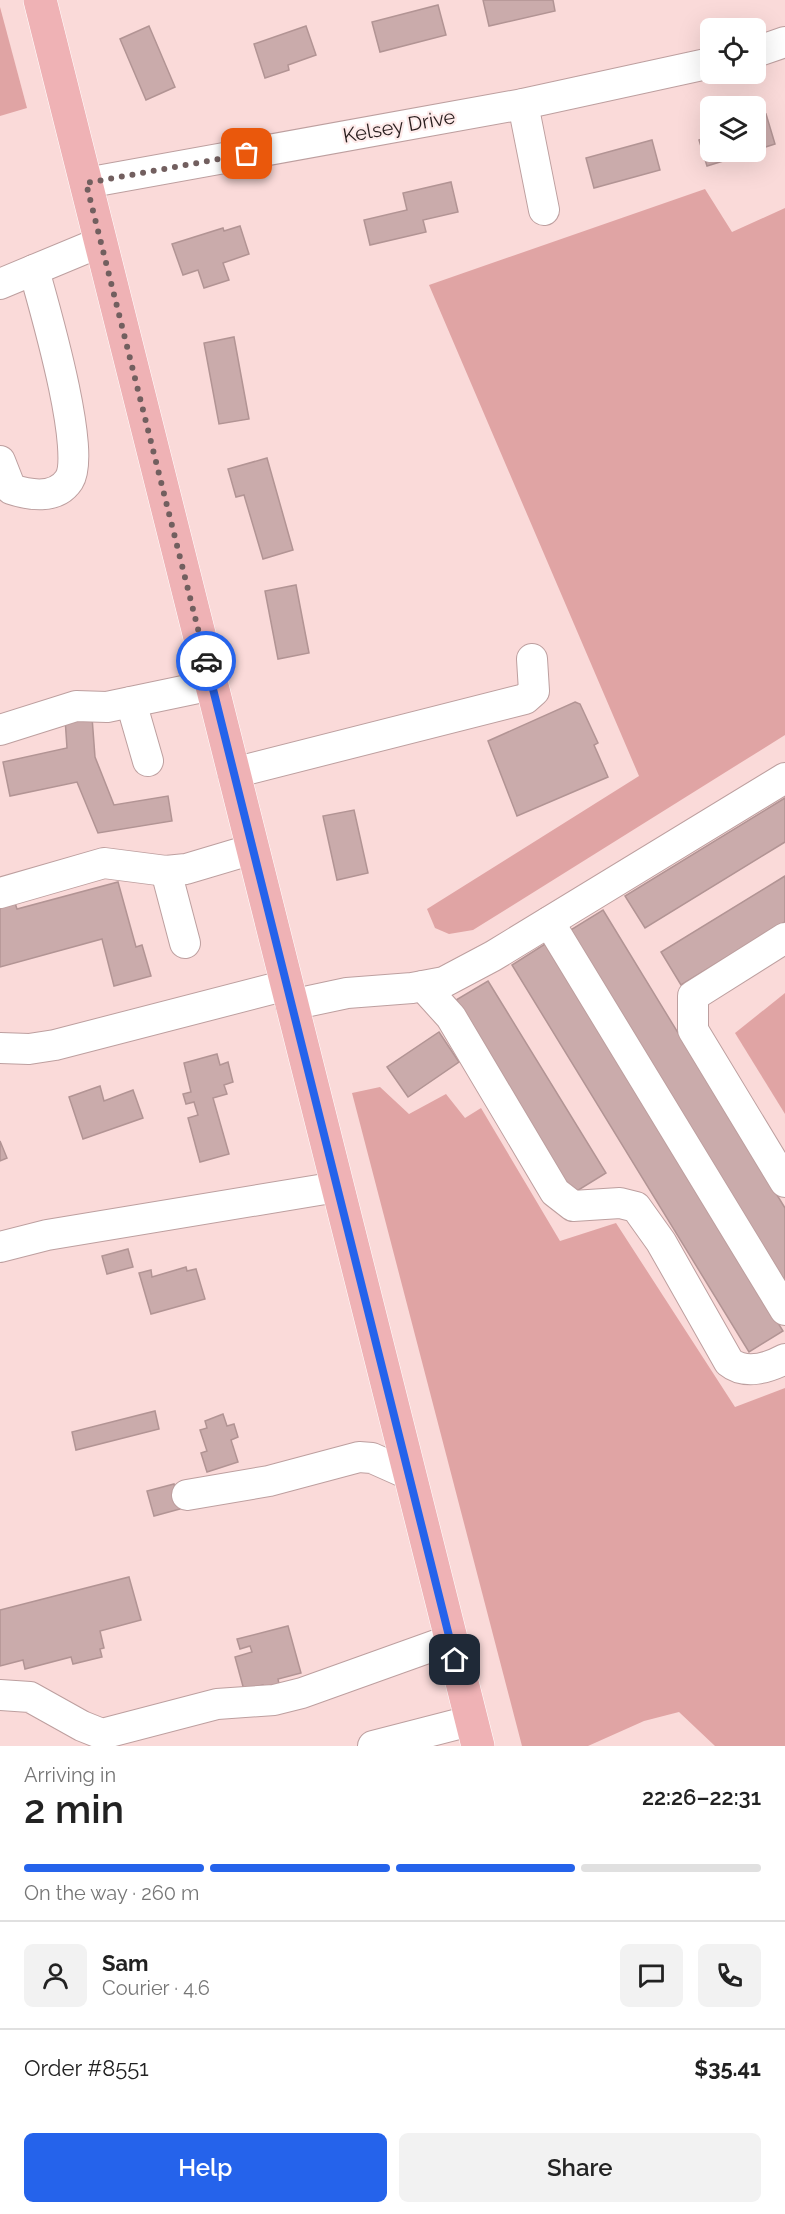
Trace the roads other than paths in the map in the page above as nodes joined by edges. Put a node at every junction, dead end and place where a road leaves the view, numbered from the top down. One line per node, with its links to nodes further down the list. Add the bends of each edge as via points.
1 (40, 0): 6 (main road)
2 (785, 42): 3 (street)
3 (766, 49)
4 (700, 65): 5 (street, Kelsey Drive)
5 (523, 104): 6 (street, Kelsey Drive); 7 (street)
6 (86, 183): 8 (main road)
7 (544, 210)
8 (101, 242): 9 (street); 13 (main road)
9 (34, 270): 10 (street); 11 (street, via 61,371 75,463 70,479 61,488 28,495 11,489)
10 (0, 284)
11 (0, 461)
12 (532, 659): 17 (street, via 534,691 525,699)
13 (212, 685): 14 (street); 17 (main road)
14 (131, 702): 15 (street, via 107,707 76,706); 16 (street)
15 (0, 730)
16 (148, 761)
17 (233, 773): 19 (main road)
18 (785, 778): 22 (street)
19 (252, 849): 20 (street, via 186,869); 26 (main road)
20 (166, 871): 21 (street, via 104,863); 24 (street)
21 (0, 893)
22 (549, 922): 25 (street, via 444,982); 31 (street)
23 (785, 938): 28 (street, via 693,996 691,1012 693,1030)
24 (184, 943)
25 (423, 986): 26 (street); 32 (street, via 451,1017 555,1192 573,1206 620,1203 636,1207 736,1368 753,1370)
26 (289, 995): 27 (street, via 55,1045); 29 (main road)
27 (0, 1048)
28 (785, 1182)
29 (337, 1187): 30 (street, via 47,1235); 33 (main road)
30 (0, 1247)
31 (785, 1310)
32 (785, 1359)
33 (408, 1474): 34 (street, via 372,1458 359,1457 269,1481); 35 (main road)
34 (188, 1495)
35 (450, 1640): 36 (street, via 302,1693 274,1700 217,1704 102,1734 30,1697); 37 (main road)
36 (0, 1695)
37 (474, 1733): 38 (street)
38 (373, 1746)

